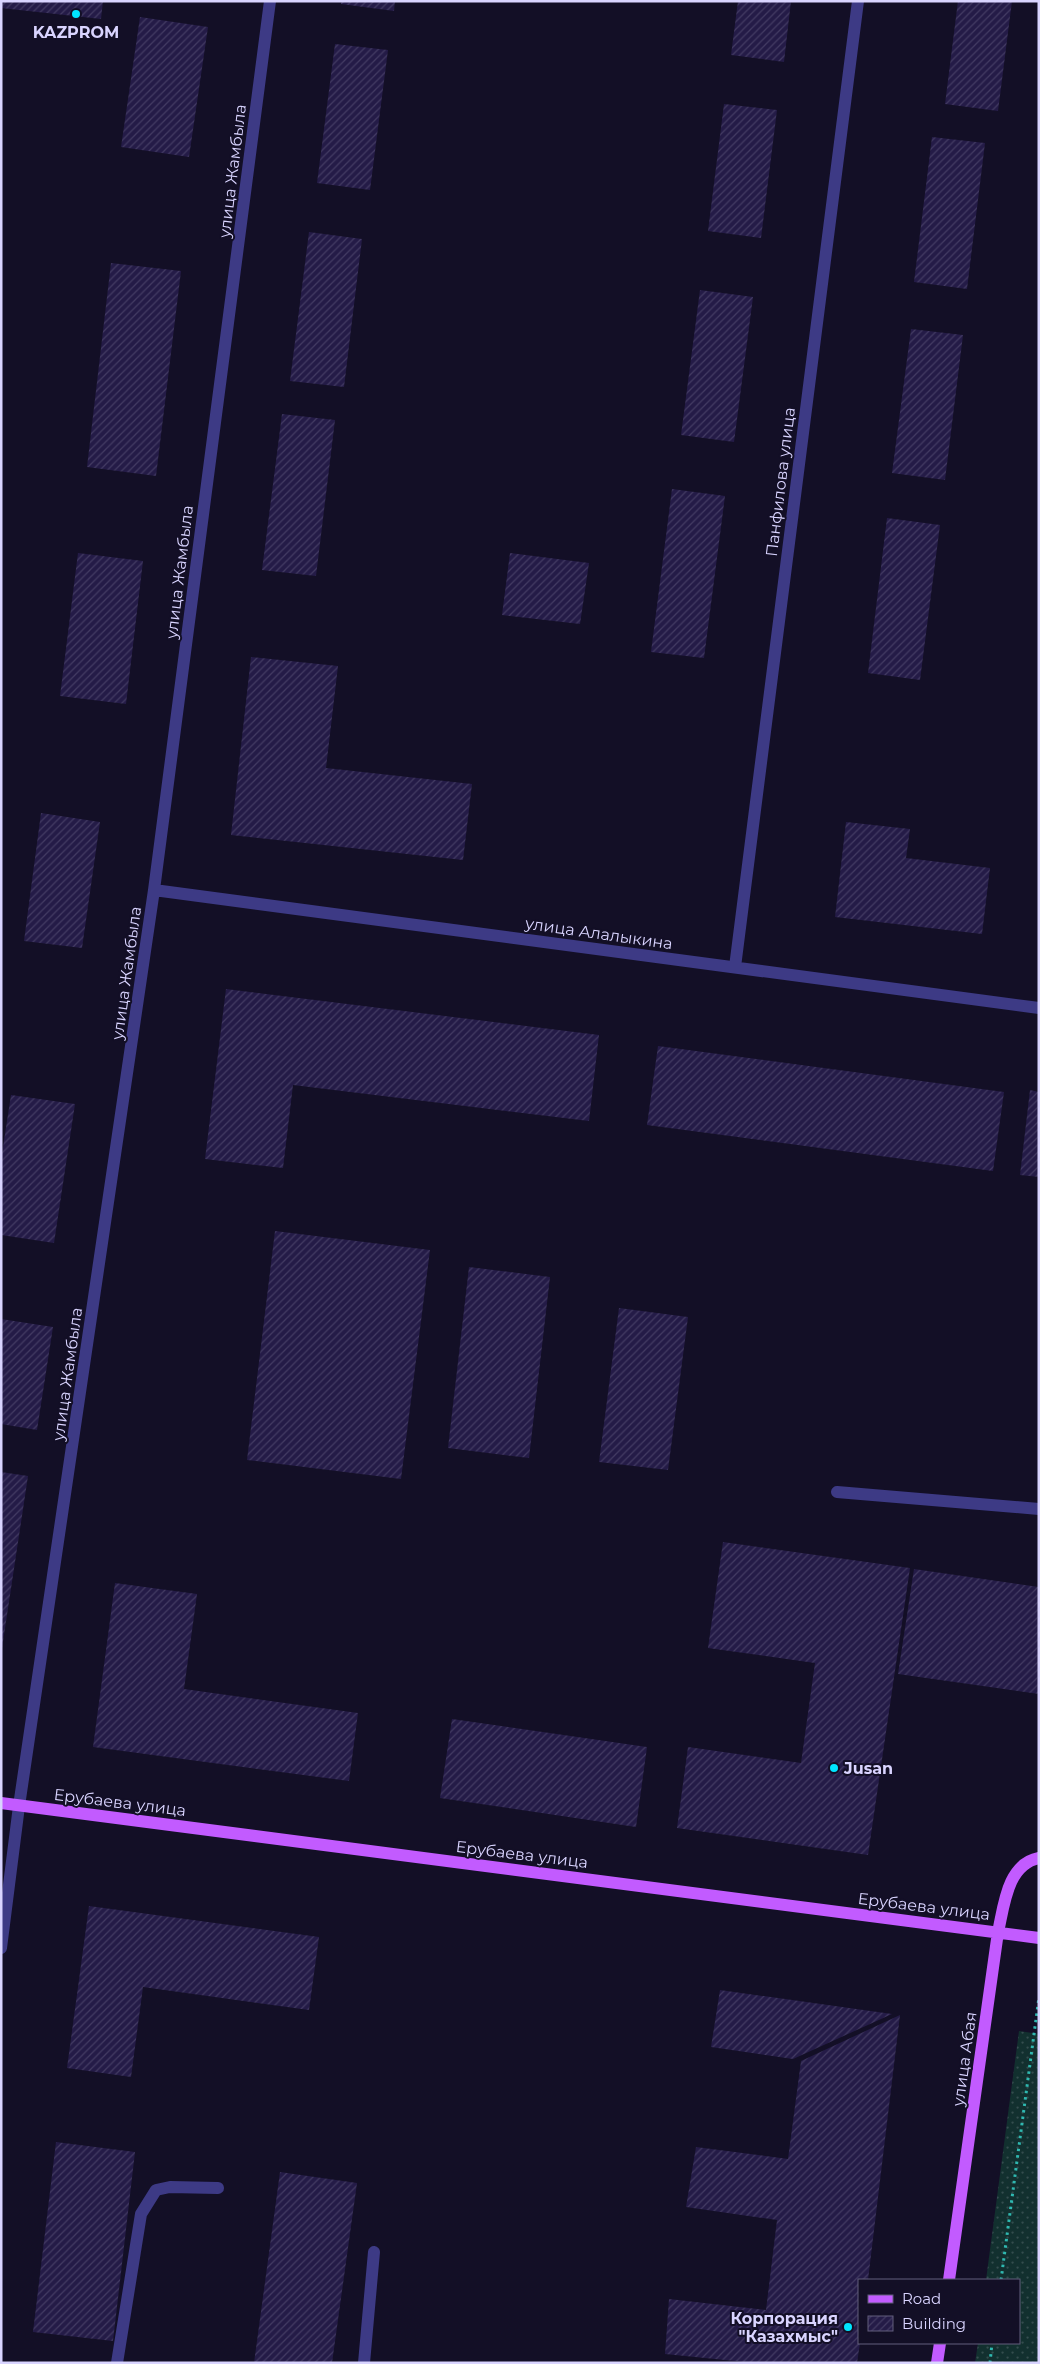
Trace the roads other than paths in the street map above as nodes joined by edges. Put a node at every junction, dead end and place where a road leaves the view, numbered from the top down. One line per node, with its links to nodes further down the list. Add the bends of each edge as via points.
1 (270, 1): 3 (street, улица Жамбыла)
2 (858, 1): 4 (street, Панфилова улица)
3 (154, 890): 4 (street, улица Алалыкина); 9 (street, улица Жамбыла)
4 (735, 967): 5 (street, улица Алалыкина)
5 (1039, 1008)
6 (837, 1492): 7 (street)
7 (1039, 1509)
8 (1, 1803): 9 (main road, Ерубаева улица)
9 (19, 1806): 11 (main road, Ерубаева улица); 13 (street, улица Жамбыла)
10 (1039, 1858): 11 (main road, улица Абая, via 1029,1860 1017,1871 1009,1887)
11 (998, 1932): 12 (main road, Ерубаева улица); 16 (main road, улица Абая)
12 (1039, 1938)
13 (1, 1948)
14 (218, 2188): 18 (street, via 170,2187 156,2190 141,2214)
15 (374, 2252): 19 (street)
16 (949, 2279)
17 (940, 2344): 20 (main road)
18 (117, 2363)
19 (364, 2363)
20 (937, 2363)

